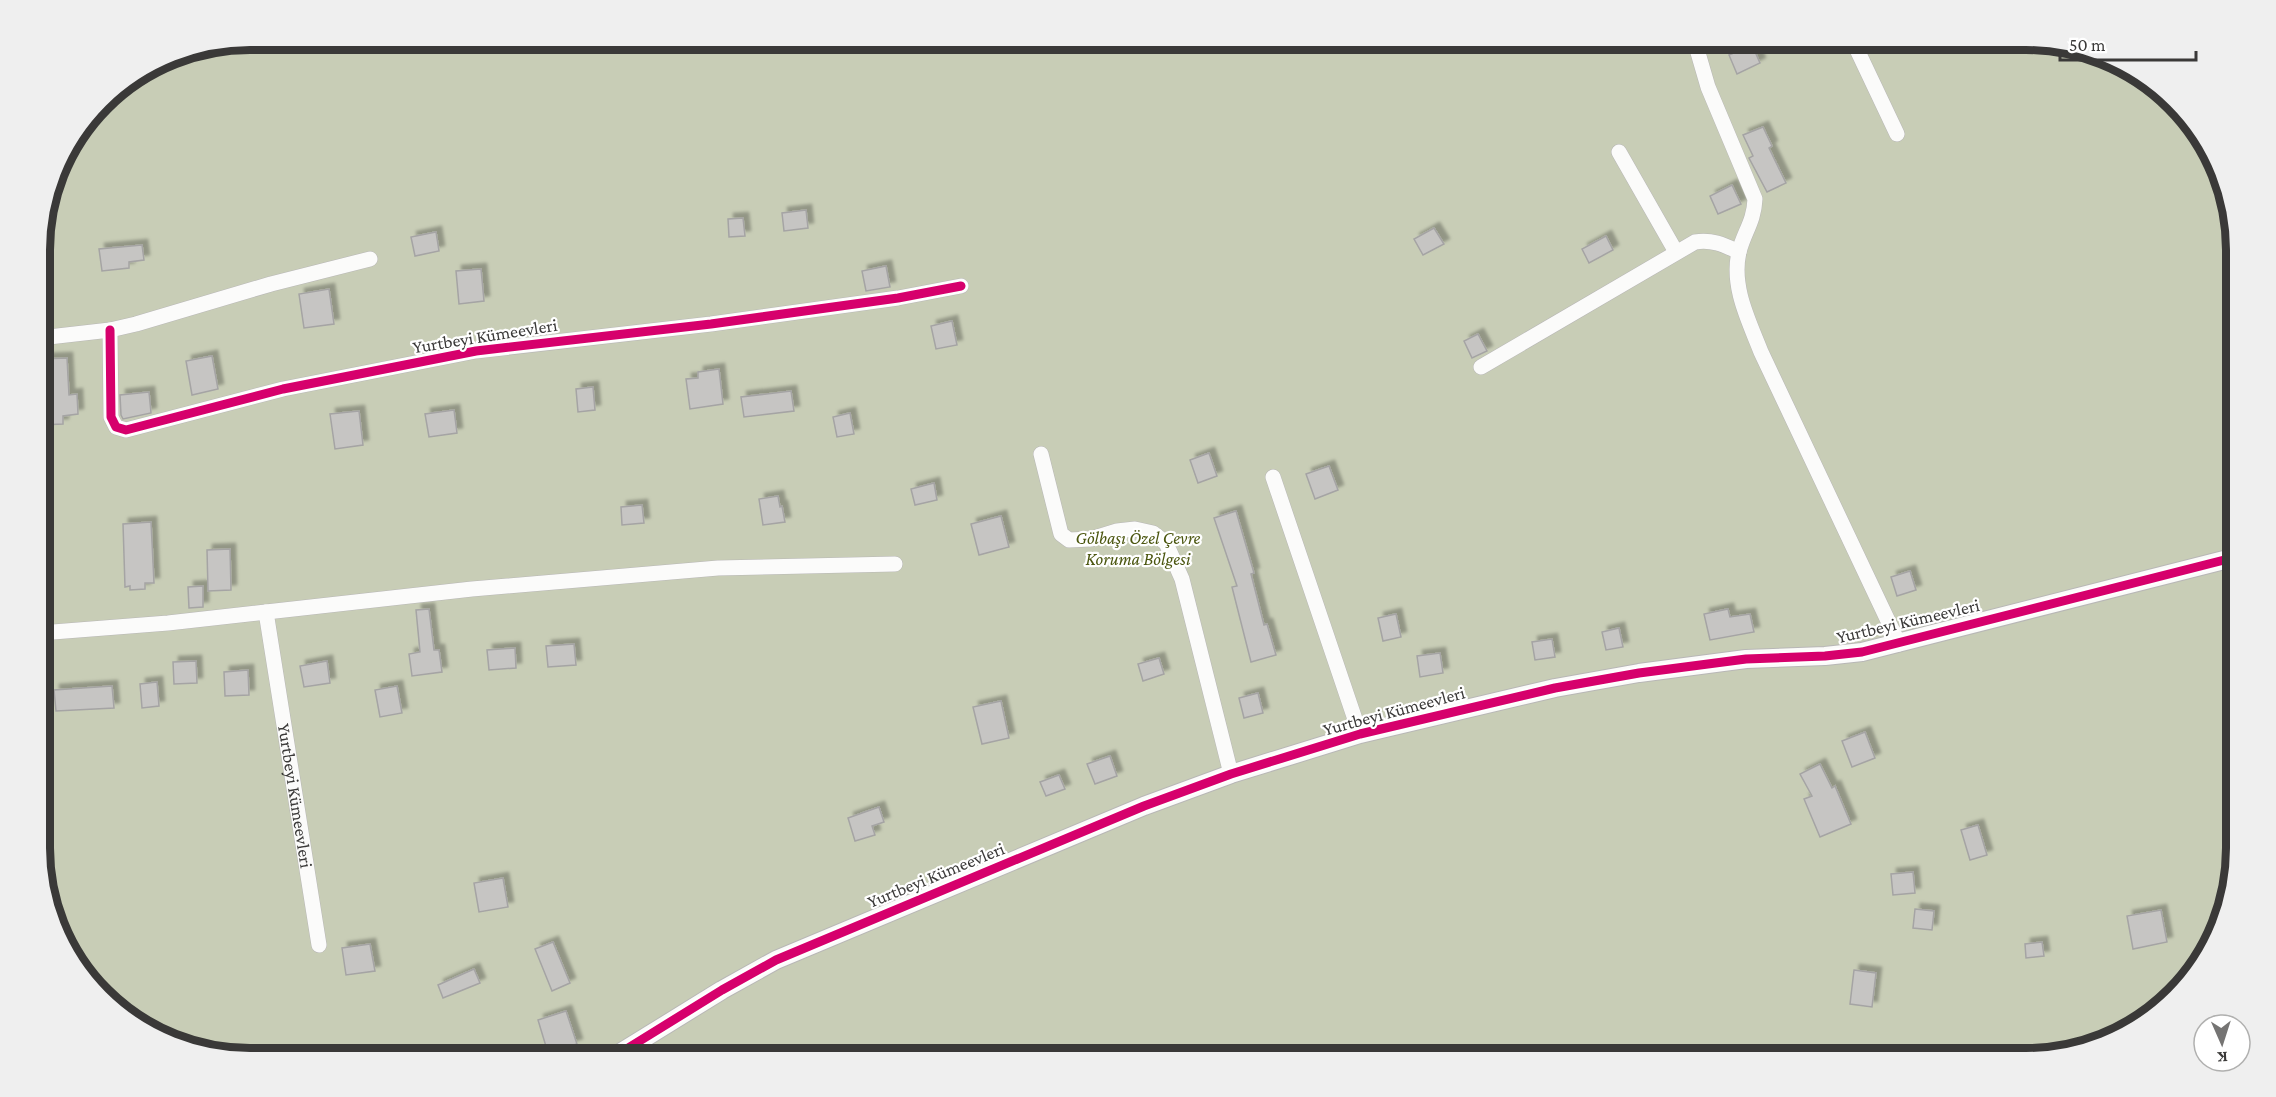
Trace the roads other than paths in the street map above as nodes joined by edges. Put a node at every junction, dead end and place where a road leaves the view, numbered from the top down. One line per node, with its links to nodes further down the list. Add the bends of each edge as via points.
1 (1697, 50): 6 (street, Yurtbeyi Kümeevleri, via 1708,87 1755,199 1755,212)
2 (1857, 50): 3 (street)
3 (1897, 134)
4 (1619, 152): 5 (street)
5 (1676, 252): 6 (street, via 1704,241); 11 (street)
6 (1739, 252): 18 (street, Yurtbeyi Kümeevleri, via 1737,271 1742,305 1757,343)
7 (370, 260): 9 (street)
8 (961, 286): 9 (street, Yurtbeyi Kümeevleri, via 711,324 476,351 283,389 126,430 116,428 111,417)
9 (110, 330): 10 (street)
10 (50, 337)
11 (1481, 367)
12 (1041, 454): 20 (street, via 1061,534 1069,540 1135,529 1153,533 1166,543 1182,579)
13 (1274, 477): 19 (street, Yurtbeyi Kümeevleri)
14 (2226, 560): 18 (street, Yurtbeyi Kümeevleri)
15 (895, 564): 16 (street, via 718,568)
16 (266, 612): 17 (street); 21 (street, Yurtbeyi Kümeevleri)
17 (50, 632)
18 (1899, 644): 19 (street, Yurtbeyi Kümeevleri, via 1843,655 1746,659 1639,673 1555,688)
19 (1360, 734): 20 (street, Yurtbeyi Kümeevleri)
20 (1231, 774): 22 (street, Yurtbeyi Kümeevleri, via 1144,806 776,960)
21 (319, 945)
22 (629, 1048)

